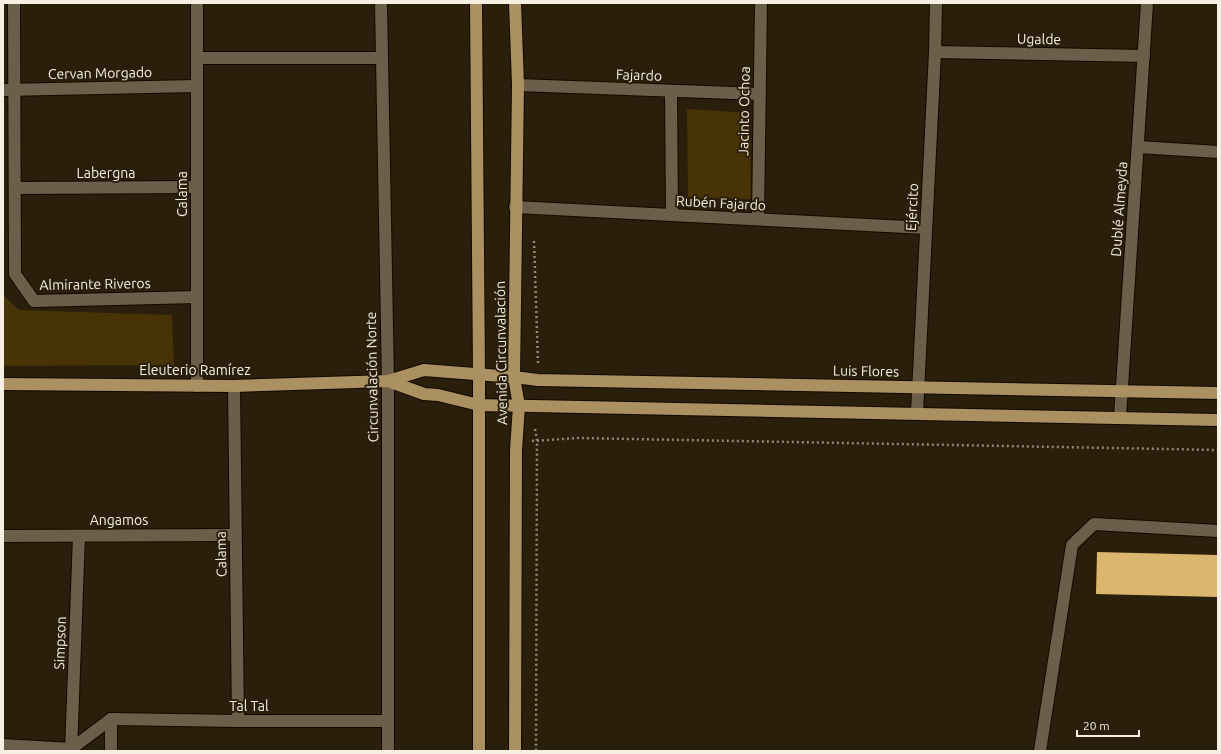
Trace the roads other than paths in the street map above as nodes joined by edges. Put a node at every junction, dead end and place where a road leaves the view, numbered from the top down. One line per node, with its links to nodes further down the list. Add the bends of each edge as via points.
1 (14, 3): 15 (street, Almirante Riveros)
2 (197, 3): 11 (street, Calama)
3 (381, 3): 12 (street, Circunvalación Norte)
4 (476, 3): 27 (main road, Avenida Circunvalación)
5 (515, 3): 13 (main road, Avenida Circunvalación)
6 (761, 3): 17 (street, Jacinto Ochoa)
7 (936, 3): 9 (street, Ejército)
8 (1147, 3): 10 (street, Dublé Almeyda)
9 (935, 52): 10 (street, Ugalde); 25 (street, Ejército)
10 (1144, 56): 18 (street, Dublé Almeyda)
11 (197, 58): 12 (street); 14 (street, Calama)
12 (382, 58): 29 (street, Circunvalación Norte)
13 (518, 85): 16 (street, Fajardo); 22 (main road, Avenida Circunvalación)
14 (197, 86): 15 (street, Cervan Morgado); 20 (street, Calama)
15 (9, 90): 21 (street, Almirante Riveros)
16 (671, 91): 17 (street, Fajardo); 23 (street)
17 (760, 94): 24 (street, Jacinto Ochoa)
18 (1138, 147): 19 (street); 34 (street, Dublé Almeyda)
19 (1218, 152)
20 (197, 187): 21 (street, Labergna); 26 (street, Calama)
21 (15, 188): 26 (street, Almirante Riveros, via 15,274 34,301)
22 (515, 207): 23 (street, Rubén Fajardo); 28 (main road, Avenida Circunvalación)
23 (672, 215): 24 (street, Rubén Fajardo)
24 (758, 220): 25 (street, Rubén Fajardo)
25 (926, 228): 33 (street, Ejército)
26 (197, 297): 31 (street, Calama)
27 (479, 374): 28 (main road, Eleuterio Ramírez); 29 (main road, Eleuterio Ramírez, via 424,370); 36 (main road, Avenida Circunvalación)
28 (514, 377): 33 (main road, Luis Flores, via 538,380); 37 (main road, Avenida Circunvalación)
29 (388, 381): 32 (main road, Eleuterio Ramírez); 36 (main road, Eleuterio Ramírez, via 424,394); 47 (street, Circunvalación Norte)
30 (3, 384): 31 (main road, Eleuterio Ramírez)
31 (197, 386): 32 (main road, Eleuterio Ramírez)
32 (234, 386): 42 (street, Calama)
33 (919, 387): 34 (main road, Luis Flores); 38 (street, Ejército)
34 (1122, 392): 35 (main road, Luis Flores); 39 (street, Dublé Almeyda)
35 (1218, 393)
36 (479, 405): 37 (main road, Eleuterio Ramírez); 52 (main road, Avenida Circunvalación)
37 (519, 406): 38 (main road); 53 (main road, Avenida Circunvalación, via 516,442)
38 (917, 413): 39 (main road)
39 (1120, 417): 40 (main road)
40 (1218, 420)
41 (1218, 531): 54 (street, via 1094,524 1072,545)
42 (235, 535): 44 (street, Angamos); 46 (street, Calama)
43 (3, 536): 44 (street, Angamos)
44 (80, 536): 49 (street, Simpson)
45 (111, 719): 46 (street, Tal Tal); 49 (street); 50 (street)
46 (238, 721): 47 (street, Tal Tal)
47 (388, 721): 51 (street, Circunvalación Norte)
48 (3, 745): 49 (street)
49 (71, 750)
50 (111, 751)
51 (388, 751)
52 (479, 751)
53 (515, 751)
54 (1040, 751)

